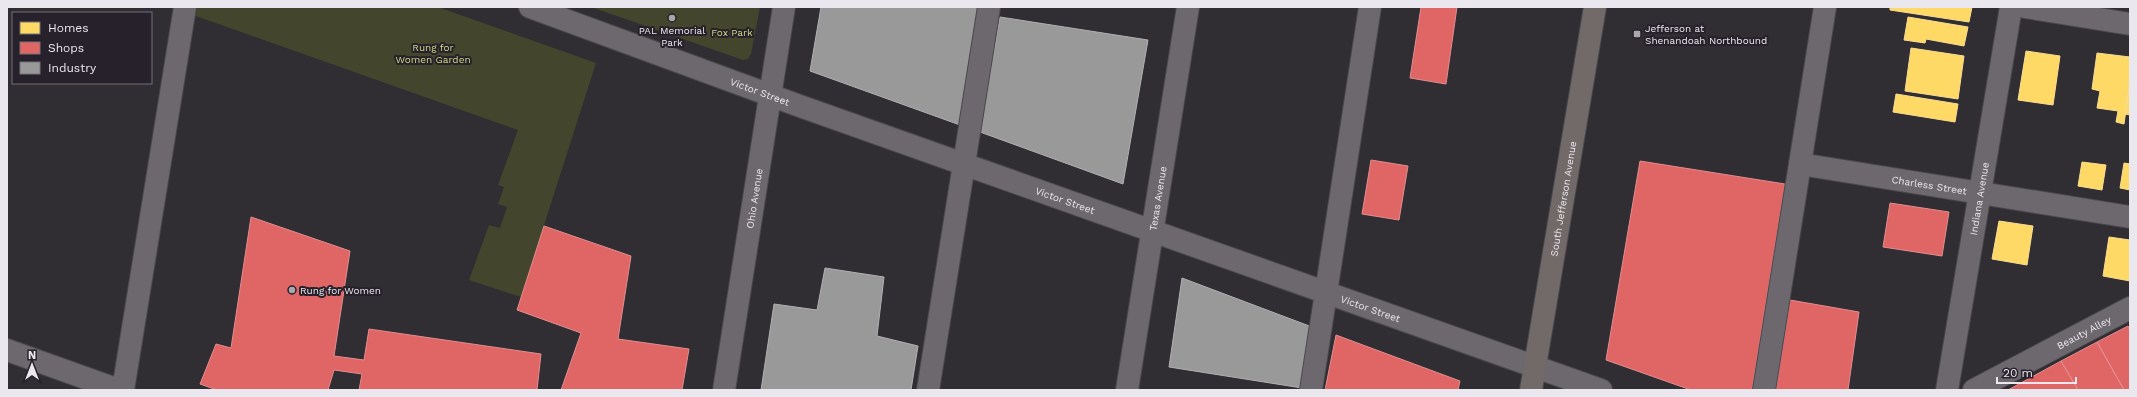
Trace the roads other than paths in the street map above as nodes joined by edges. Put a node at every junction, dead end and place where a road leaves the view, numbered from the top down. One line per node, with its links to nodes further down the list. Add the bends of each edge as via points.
1 (185, 7): 23 (street)
2 (530, 7): 12 (street, Victor Street)
3 (784, 7): 12 (street, Ohio Avenue)
4 (989, 7): 13 (street)
5 (1188, 7): 17 (street, Texas Avenue)
6 (1370, 7): 18 (street)
7 (1594, 7): 21 (main road, South Jefferson Avenue)
8 (1825, 7): 14 (street)
9 (2011, 7): 15 (street, Indiana Avenue)
10 (2025, 7): 11 (street)
11 (2130, 24)
12 (771, 96): 13 (street, Victor Street); 24 (street, Ohio Avenue)
13 (964, 163): 17 (street, Victor Street); 25 (street)
14 (1800, 164): 15 (street, Charless Street); 30 (street)
15 (1981, 194): 16 (street, Charless Street); 31 (street, Indiana Avenue)
16 (2130, 217)
17 (1152, 229): 18 (street, Victor Street); 26 (street, Texas Avenue)
18 (1326, 291): 21 (street, Victor Street); 27 (street)
19 (2130, 308): 32 (street, Beauty Alley)
20 (7, 350): 22 (street)
21 (1535, 366): 28 (main road, South Jefferson Avenue); 29 (street, Victor Street)
22 (119, 390)
23 (123, 390)
24 (724, 390)
25 (928, 390)
26 (1127, 390)
27 (1310, 390)
28 (1532, 390)
29 (1602, 390)
30 (1764, 390)
31 (1947, 390)
32 (1974, 390)

